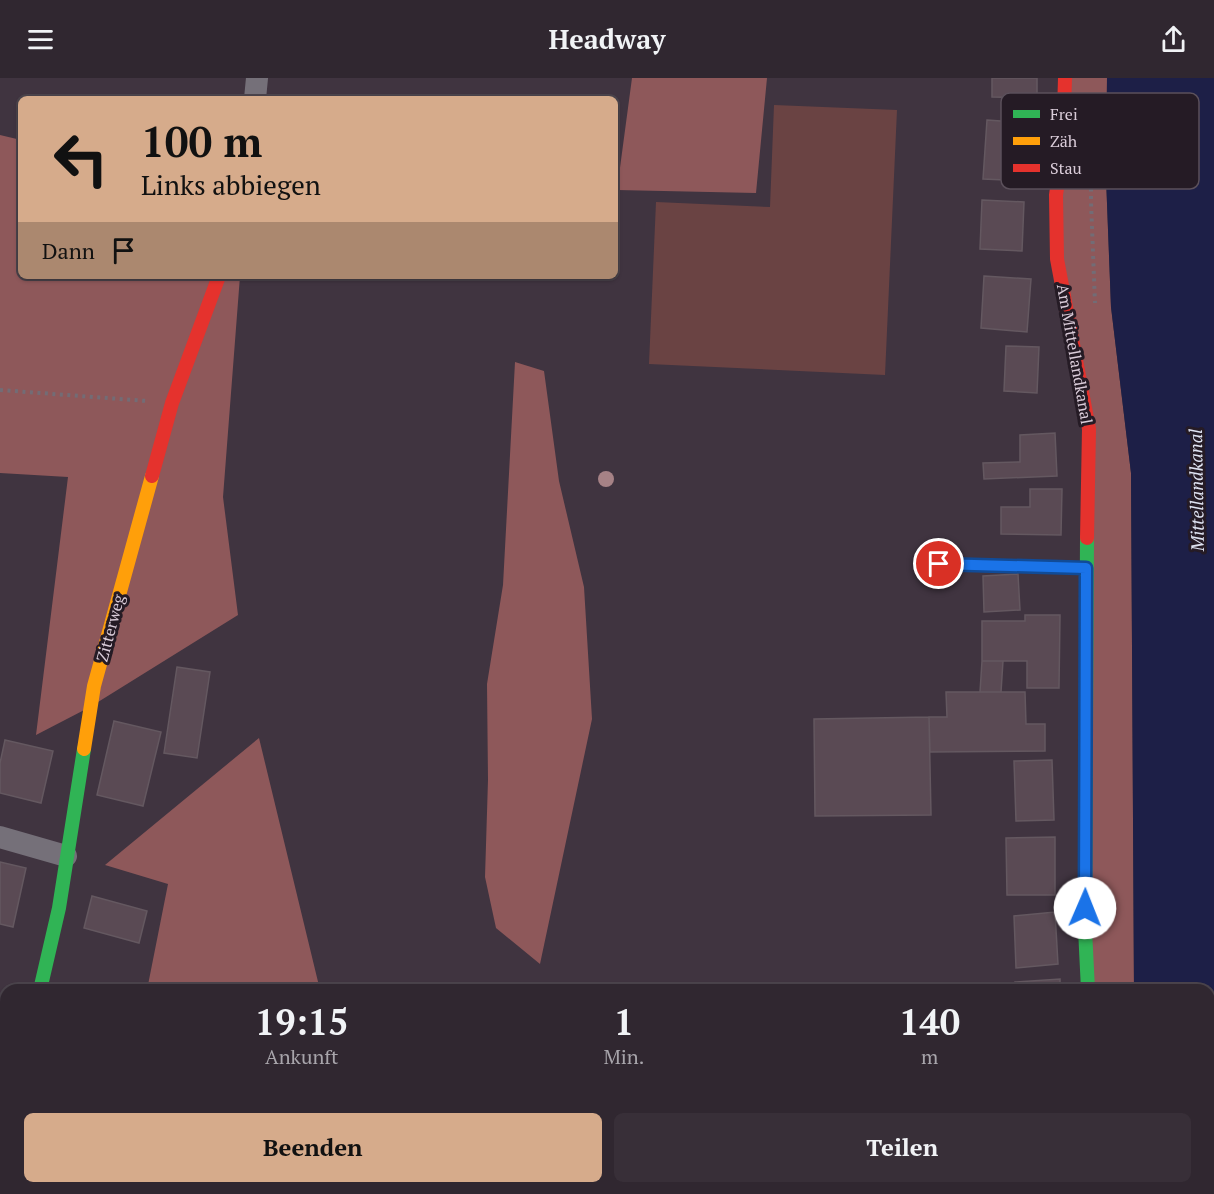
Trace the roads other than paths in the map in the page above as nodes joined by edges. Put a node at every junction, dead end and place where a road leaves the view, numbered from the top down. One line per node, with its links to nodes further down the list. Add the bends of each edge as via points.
1 (257, 78): 4 (street)
2 (1065, 78): 3 (street, Am Mittellandkanal)
3 (1065, 93)
4 (255, 96)
5 (1057, 189): 8 (street, Am Mittellandkanal, via 1057,259 1089,429)
6 (218, 279): 10 (street, Zitterweg, via 172,403 94,686)
7 (939, 564): 8 (lane)
8 (1086, 568): 12 (street, Am Mittellandkanal)
9 (0, 837): 10 (street)
10 (66, 856): 11 (street, Zitterweg)
11 (41, 984)
12 (1088, 984)

